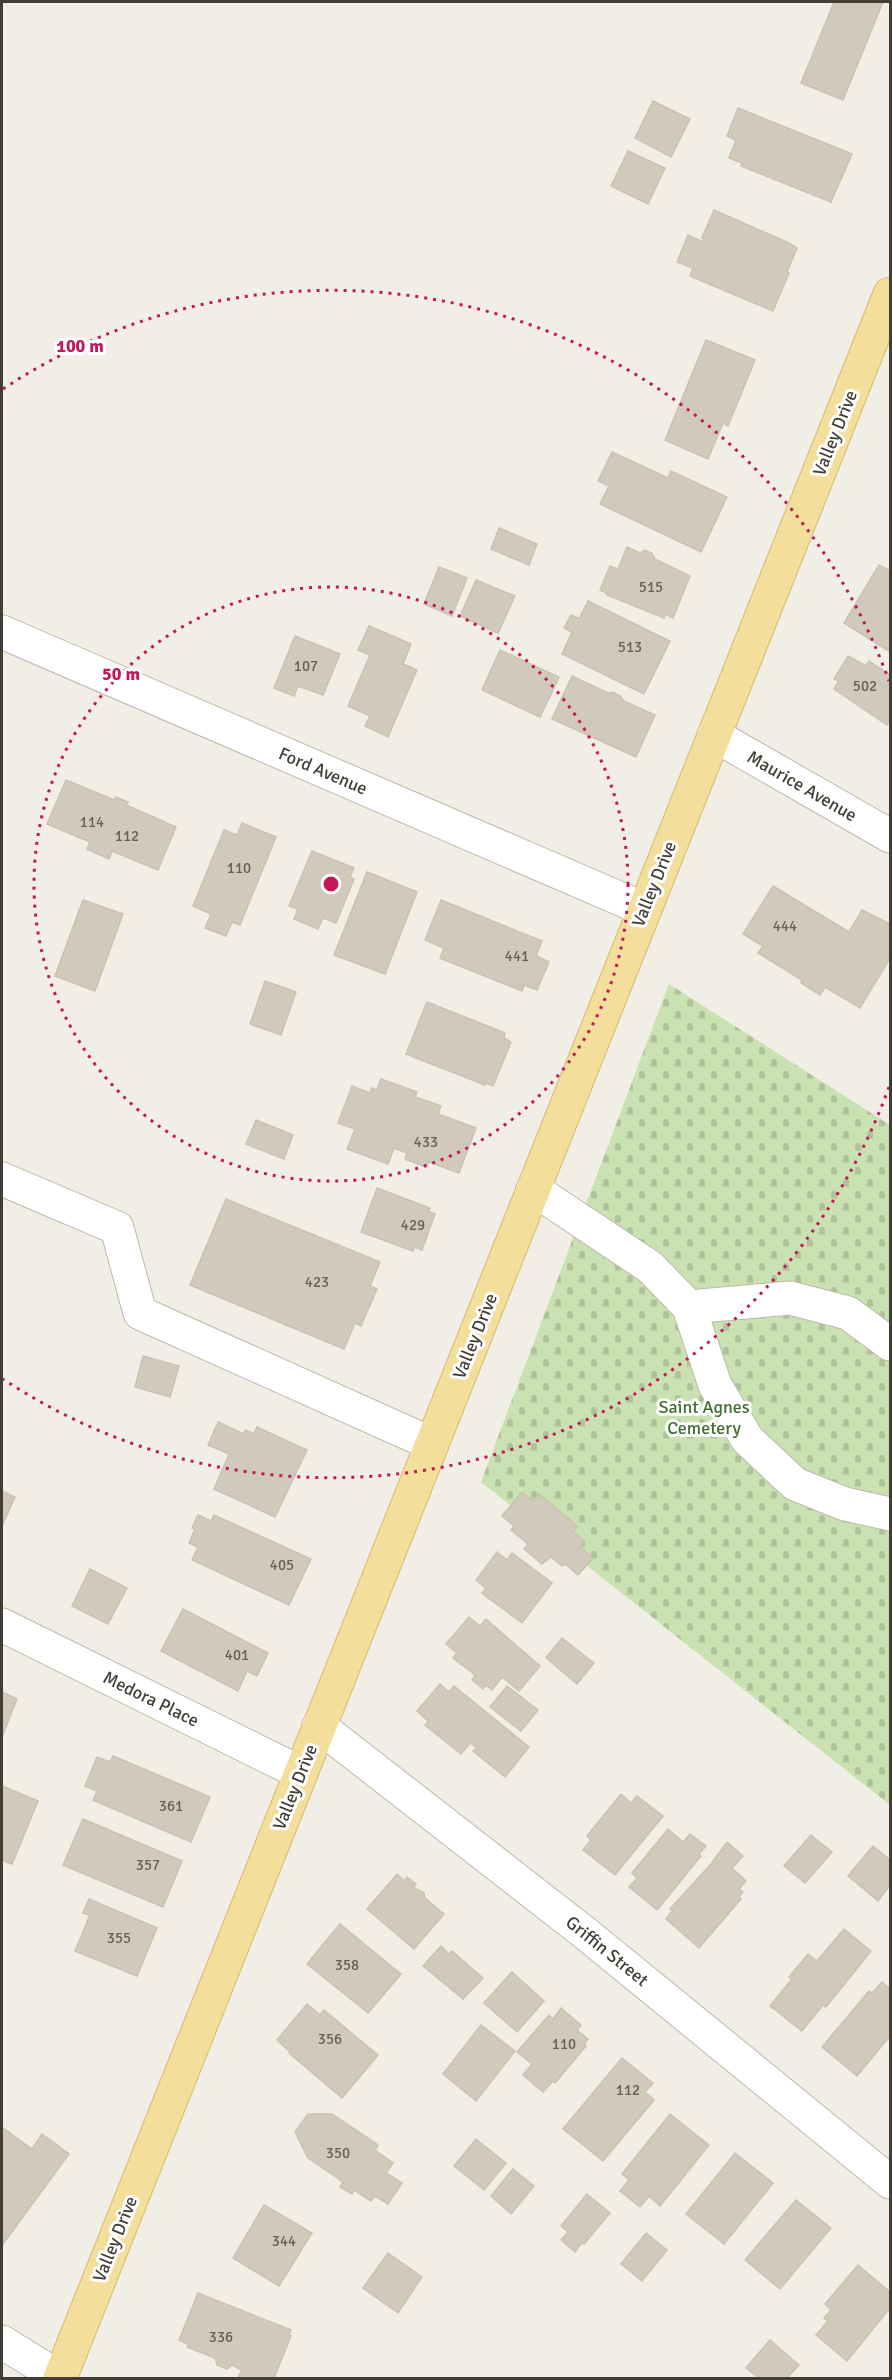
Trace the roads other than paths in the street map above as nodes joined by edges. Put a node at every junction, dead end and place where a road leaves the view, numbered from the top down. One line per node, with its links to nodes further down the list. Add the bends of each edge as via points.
1 (891, 294): 3 (main road, Valley Drive)
2 (2, 632): 5 (street, Ford Avenue)
3 (714, 735): 4 (street, Maurice Avenue); 5 (main road, Valley Drive)
4 (891, 836)
5 (644, 909): 7 (main road, Valley Drive)
6 (2, 1179): 10 (street, via 117,1228 140,1313)
7 (533, 1189): 8 (street, via 650,1267); 10 (main road, Valley Drive)
8 (689, 1307): 9 (street, via 790,1298 848,1313); 11 (street, via 715,1385 747,1439 795,1484 845,1504)
9 (891, 1344)
10 (432, 1444): 13 (main road, Valley Drive)
11 (891, 1514)
12 (2, 1625): 14 (street, Medora Place)
13 (319, 1726): 14 (main road, Valley Drive); 15 (street, Griffin Street, via 585,1933)
14 (301, 1773): 17 (main road, Valley Drive)
15 (891, 2182)
16 (2, 2342): 17 (street)
17 (60, 2378)

